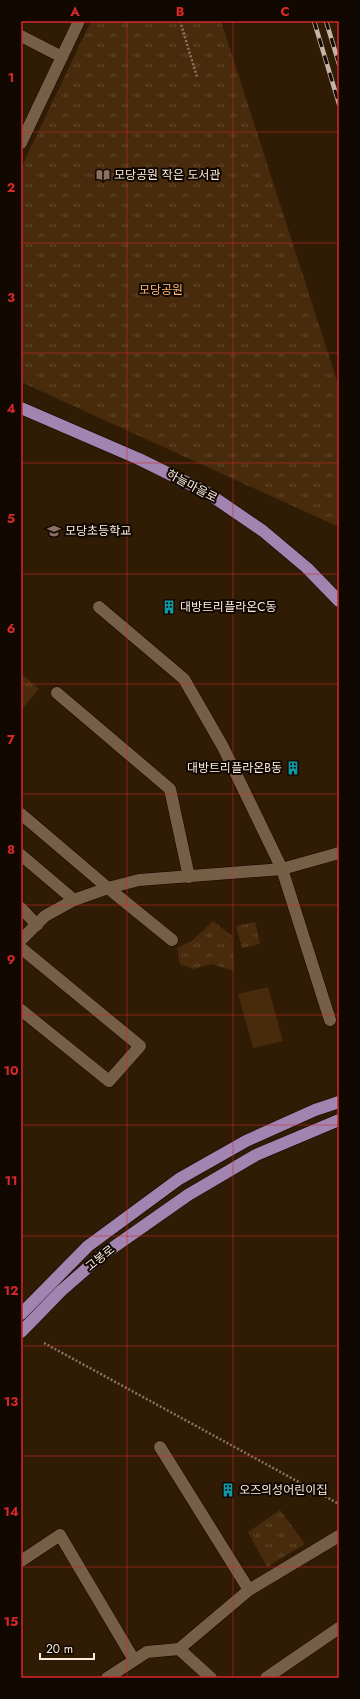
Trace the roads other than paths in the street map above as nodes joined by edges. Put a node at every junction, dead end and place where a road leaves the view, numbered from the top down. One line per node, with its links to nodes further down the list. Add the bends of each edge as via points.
1 (79, 21): 3 (street)
2 (21, 36): 3 (street)
3 (62, 58): 4 (street)
4 (21, 143)
5 (21, 408): 6 (main road, 하늘마을로, via 140,459 206,492 263,531)
6 (339, 601)
7 (100, 607): 12 (street, via 184,679 223,747)
8 (57, 693): 13 (street, via 170,789)
9 (21, 814): 14 (street)
10 (339, 853): 12 (street)
11 (21, 855): 15 (street)
12 (282, 869): 13 (street); 22 (street)
13 (189, 877): 14 (street, via 140,880)
14 (108, 888): 15 (street); 19 (street)
15 (74, 900): 17 (street, via 45,916)
16 (21, 908): 17 (street)
17 (37, 925): 18 (street)
18 (21, 940)
19 (172, 940)
20 (21, 948): 21 (street, via 140,1046 108,1081)
21 (21, 1010)
22 (330, 1020)
23 (339, 1102): 25 (main road, 고봉로, via 246,1140 179,1179 88,1246)
24 (339, 1120): 26 (main road, 고봉로, via 256,1155 188,1195 101,1256 61,1291)
25 (21, 1314)
26 (21, 1332)
27 (160, 1448): 30 (street)
28 (339, 1536): 30 (street)
29 (21, 1561): 33 (street, via 60,1535)
30 (249, 1590): 32 (street)
31 (339, 1628): 36 (street)
32 (179, 1649): 33 (street, via 147,1652); 35 (street)
33 (134, 1660): 34 (street)
34 (107, 1678)
35 (211, 1678)
36 (266, 1678)

